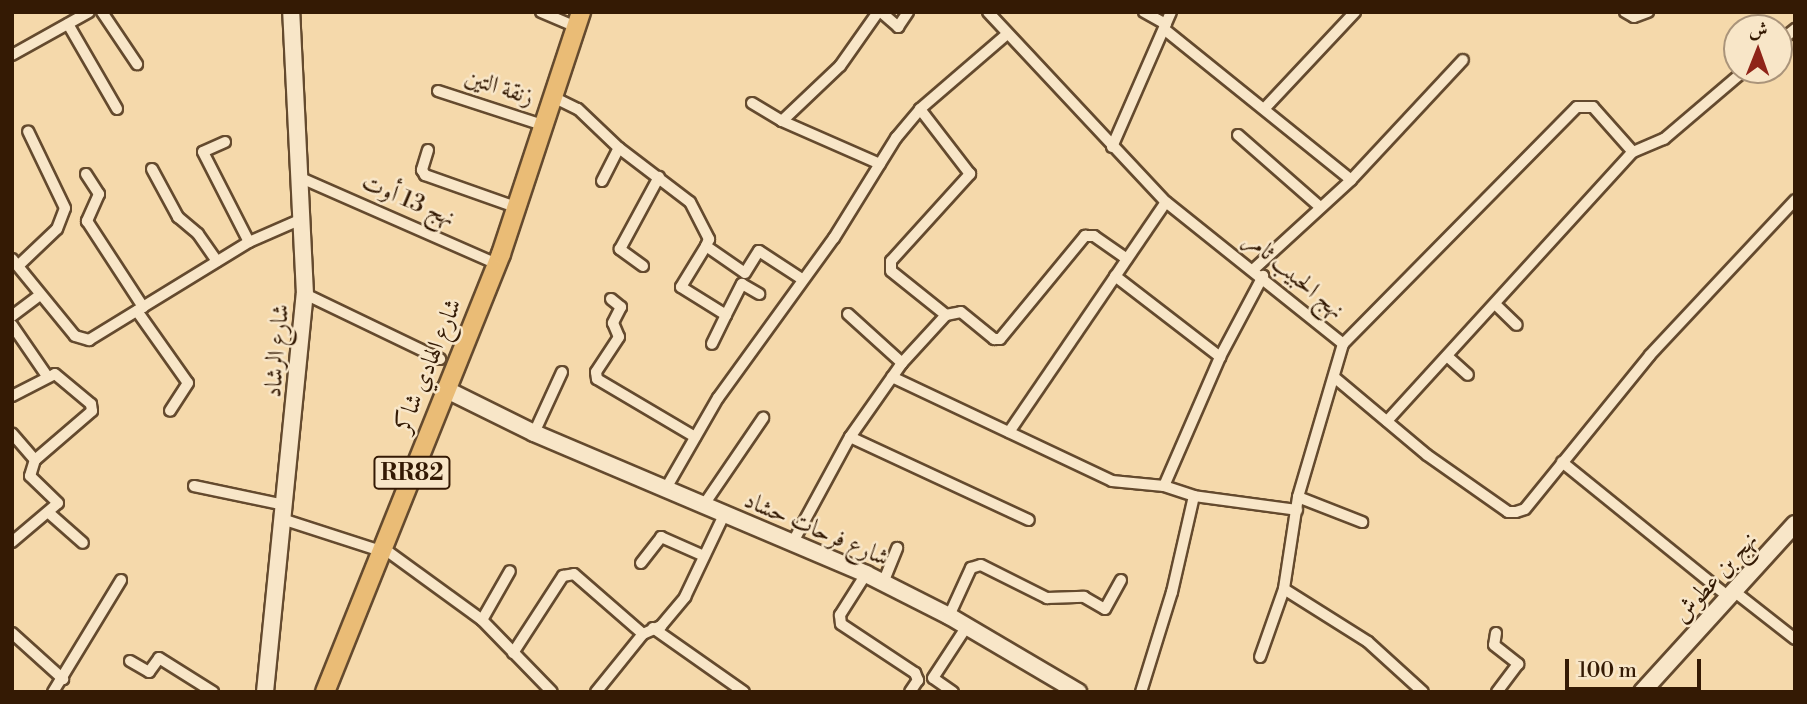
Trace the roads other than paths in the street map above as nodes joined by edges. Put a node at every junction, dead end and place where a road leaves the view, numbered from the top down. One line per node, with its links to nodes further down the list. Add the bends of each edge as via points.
1 (89, 12): 15 (street)
2 (102, 12): 21 (street)
3 (291, 12): 42 (street, شارع الرشاد)
4 (541, 12): 14 (street)
5 (590, 12): 18 (main road, شارع الهادي شاكر / RR82)
6 (879, 12): 7 (street, via 898,27); 29 (street, via 840,66)
7 (908, 12)
8 (988, 12): 17 (street, نهج الحبيب ثامر)
9 (1144, 12): 16 (street)
10 (1171, 12): 16 (street)
11 (1355, 12): 28 (street)
12 (1625, 12): 13 (street, via 1634,17)
13 (1648, 12)
14 (579, 19): 18 (main road, شارع الهادي شاكر / RR82)
15 (68, 24): 19 (street); 26 (street)
16 (1165, 27): 28 (street); 35 (street)
17 (1006, 36): 27 (street); 35 (street, نهج الحبيب ثامر)
18 (576, 47): 24 (main road, شارع الهادي شاكر / RR82)
19 (12, 55)
20 (1463, 60): 43 (street)
21 (137, 64)
22 (1729, 84): 37 (street, via 1664,139)
23 (438, 91): 30 (street, زنقة التين)
24 (559, 99): 30 (main road, شارع الهادي شاكر / RR82); 34 (street, via 579,109); 52 (main road, شارع الهادي شاكر / RR82, via 514,240)
25 (752, 103): 29 (street)
26 (117, 109)
27 (920, 109): 38 (street); 67 (street, via 970,174 891,261 891,271)
28 (1264, 109): 43 (street)
29 (782, 121): 38 (street)
30 (546, 126): 48 (main road, شارع الهادي شاكر / RR82)
31 (28, 131): 55 (street, via 65,208 57,229)
32 (1238, 135): 47 (street)
33 (225, 142): 50 (street, via 203,152)
34 (619, 148): 41 (street); 44 (street)
35 (1112, 148): 46 (street, نهج الحبيب ثامر)
36 (428, 150): 48 (street, via 422,170 425,175)
37 (1633, 152): 64 (street); 73 (street, via 1593,107 1577,107)
38 (880, 164): 59 (street)
39 (152, 169): 54 (street, via 178,217)
40 (86, 174): 65 (street, via 99,194 87,221)
41 (659, 177): 51 (street, via 690,202 709,239); 56 (street, via 620,248)
42 (302, 178): 49 (street, شارع الرشاد); 52 (street, نهج 13 أوت)
43 (1351, 180): 47 (street)
44 (602, 181)
45 (1795, 200): 94 (street, via 1650,355)
46 (1166, 202): 53 (street); 57 (street, نهج الحبيب ثامر)
47 (1319, 206): 57 (street)
48 (518, 208): 52 (main road, شارع الهادي شاكر / RR82)
49 (304, 218): 50 (street); 60 (street, شارع الرشاد)
50 (249, 242): 54 (street)
51 (706, 246): 59 (street, via 745,273 759,250); 69 (street, via 681,287)
52 (499, 259): 84 (main road, شارع الهادي شاكر / RR82)
53 (1127, 259): 58 (street); 67 (street, via 1094,236 1085,236 1000,339 961,312)
54 (217, 261): 65 (street)
55 (16, 262): 62 (street)
56 (643, 266)
57 (1259, 272): 73 (street, نهج الحبيب ثامر); 75 (street)
58 (1115, 276): 75 (street); 89 (street)
59 (802, 279): 91 (street)
60 (305, 294): 76 (street); 102 (street, شارع الرشاد)
61 (759, 294): 69 (street, via 742,284)
62 (40, 295): 65 (street, via 84,340 96,338); 68 (street)
63 (611, 299): 91 (street, via 621,307 613,323 619,337 596,372 597,379)
64 (1495, 304): 71 (street); 74 (street)
65 (140, 309): 85 (street, via 188,383)
66 (848, 314): 77 (street)
67 (946, 315): 77 (street)
68 (12, 316)
69 (726, 316): 72 (street)
70 (12, 325): 80 (street)
71 (1517, 326)
72 (712, 344)
73 (1343, 344): 82 (street, نهج الحبيب ثامر)
74 (1447, 356): 79 (street); 87 (street)
75 (1220, 357): 96 (street)
76 (440, 359)
77 (902, 363): 81 (street)
78 (562, 372): 88 (street)
79 (1468, 375)
80 (47, 376): 83 (street); 93 (street, via 62,376 91,404 92,411)
81 (892, 377): 89 (street); 92 (street)
82 (1334, 377): 87 (street); 99 (street, نهج الحبيب ثامر)
83 (13, 394)
84 (443, 394): 88 (street, شارع فرحات حشاد); 112 (main road, شارع الهادي شاكر / RR82)
85 (170, 411)
86 (762, 418): 100 (street)
87 (1387, 421): 94 (street, via 1508,512 1525,509)
88 (531, 431): 97 (street, شارع فرحات حشاد)
89 (1009, 432): 96 (street, via 1112,481)
90 (12, 434): 93 (street)
91 (695, 437): 97 (street)
92 (850, 437): 105 (street); 108 (street)
93 (35, 460): 103 (street, via 30,476 58,503)
94 (1562, 462): 121 (street)
95 (194, 486): 102 (street)
96 (1164, 486): 98 (street)
97 (665, 490): 100 (street, شارع فرحات حشاد)
98 (1194, 496): 101 (street); 144 (street, via 1172,592)
99 (1298, 497): 101 (street, نهج الحبيب ثامر); 106 (street)
100 (702, 506): 104 (street, شارع فرحات حشاد)
101 (1297, 510): 120 (street, نهج الحبيب ثامر)
102 (283, 512): 112 (street); 137 (street, شارع الرشاد)
103 (49, 513): 109 (street); 110 (street)
104 (724, 515): 108 (street, شارع فرحات حشاد); 113 (street)
105 (1028, 520)
106 (1362, 522)
107 (1795, 524): 121 (street, نهج بن عطوش)
108 (794, 540): 116 (street, شارع فرحات حشاد)
109 (12, 542)
110 (83, 543)
111 (897, 548): 119 (street)
112 (382, 550): 123 (street); 138 (main road, شارع الهادي شاكر / RR82)
113 (704, 556): 114 (street, via 661,537); 125 (street, via 685,597 661,626)
114 (641, 563)
115 (510, 571): 123 (street)
116 (866, 574): 119 (street, شارع فرحات حشاد); 142 (street, via 840,615 841,624 915,673 918,680)
117 (121, 580): 132 (street)
118 (1121, 580): 122 (street, via 1104,609 1084,597 1048,598 981,565 971,568)
119 (883, 583): 122 (street, شارع فرحات حشاد)
120 (1284, 589): 130 (street, نهج الحبيب ثامر); 145 (street, via 1368,642)
121 (1733, 595): 128 (street); 133 (street, نهج بن عطوش)
122 (949, 616): 124 (street, شارع فرحات حشاد)
123 (482, 620): 129 (street)
124 (967, 626): 134 (street, شارع فرحات حشاد); 143 (street, via 933,678)
125 (648, 631): 129 (street, via 574,573 563,576); 140 (street); 141 (street)
126 (12, 633): 132 (street)
127 (1496, 633): 146 (street, via 1494,645 1518,664)
128 (1795, 639)
129 (513, 653): 139 (street)
130 (1260, 657)
131 (130, 661): 136 (street, via 149,672 159,658)
132 (63, 679): 135 (street)
133 (1652, 688)
134 (1076, 691)
135 (53, 692)
136 (213, 692)
137 (265, 692)
138 (325, 692)
139 (552, 692)
140 (596, 692)
141 (744, 692)
142 (911, 692)
143 (953, 692)
144 (1141, 692)
145 (1423, 692)
146 (1497, 692)

